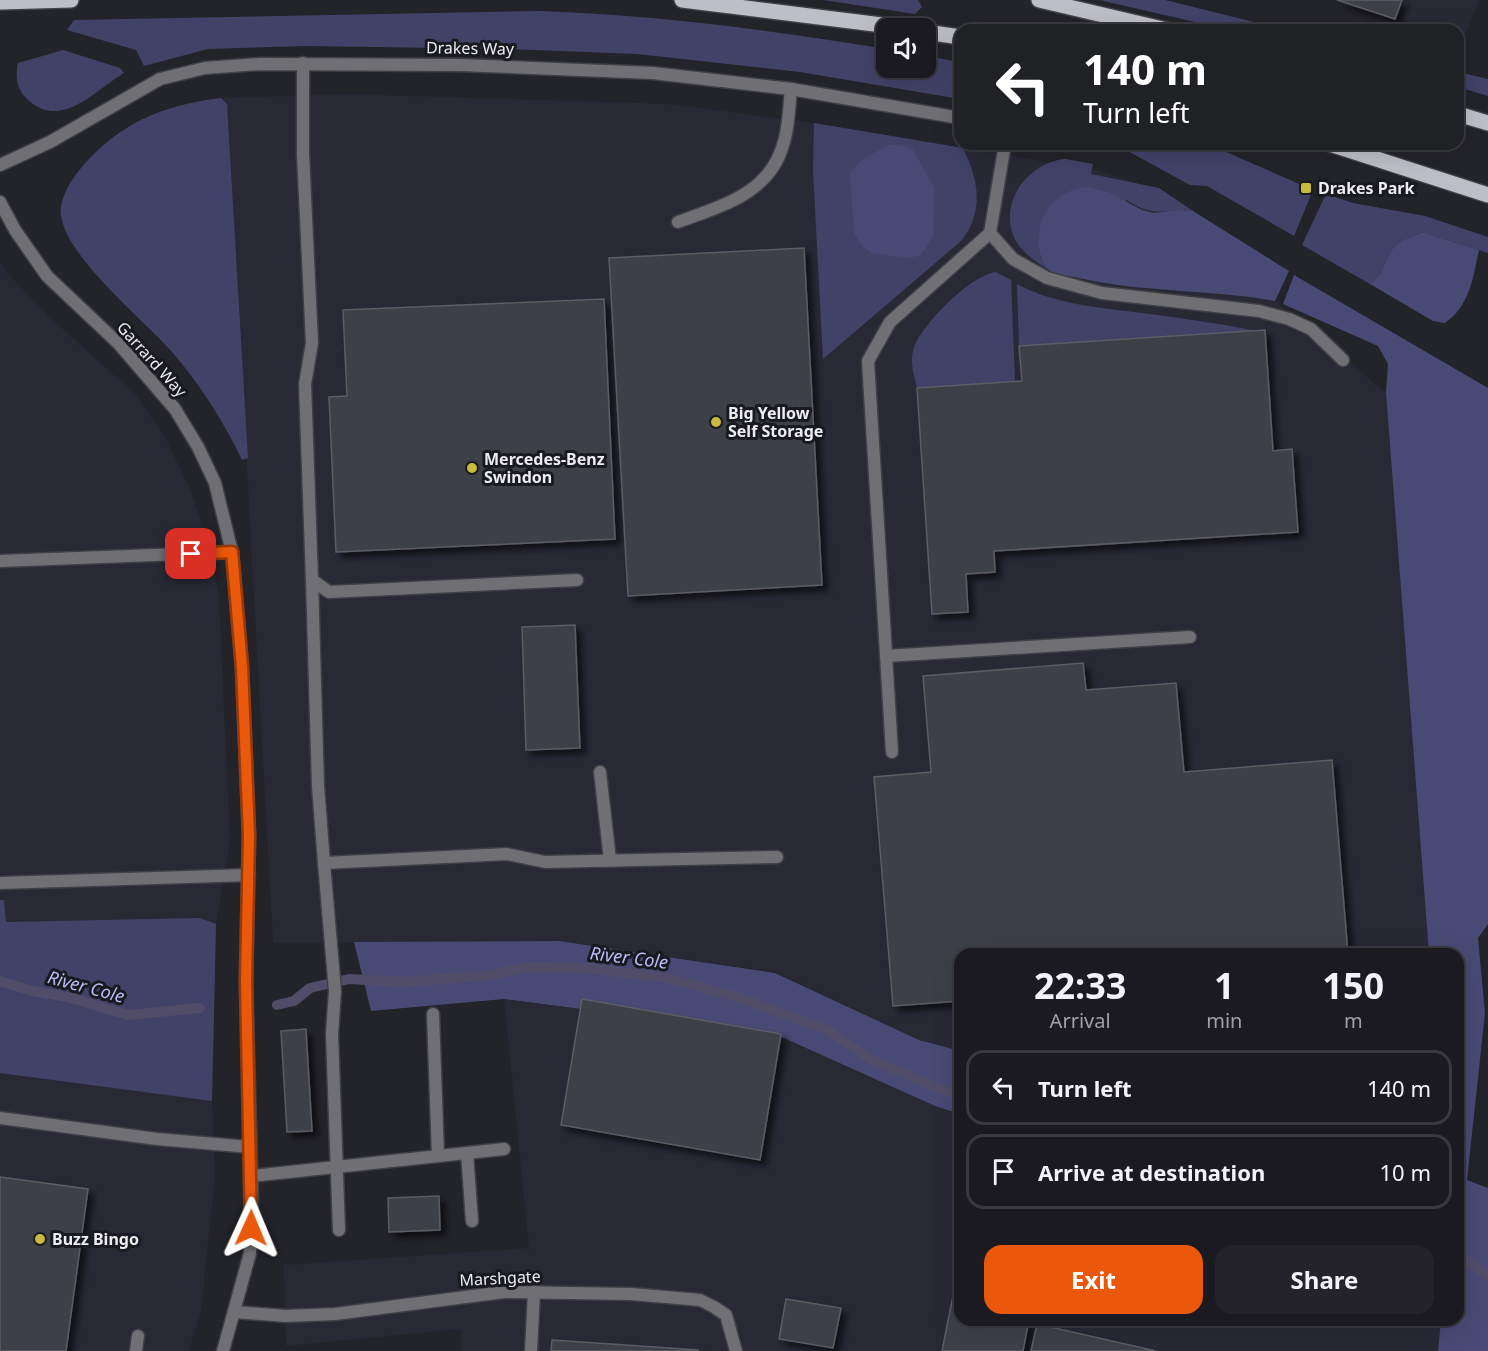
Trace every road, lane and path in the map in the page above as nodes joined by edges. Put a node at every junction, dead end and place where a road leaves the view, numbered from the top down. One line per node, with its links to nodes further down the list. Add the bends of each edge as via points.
1 (70, 0): 4 (main road)
2 (682, 0): 5 (main road)
3 (1039, 0): 6 (main road)
4 (0, 2)
5 (876, 24)
6 (1141, 24)
7 (936, 33): 8 (main road)
8 (954, 36)
9 (303, 63): 10 (street, Drakes Way, via 653,73); 16 (street, Drakes Way, via 205,68 160,79 50,142); 24 (street, via 312,343 305,384)
10 (791, 89): 12 (street, Drakes Way); 19 (street, via 784,145 773,170 740,199)
11 (1464, 116): 13 (main road)
12 (954, 117)
13 (1488, 123)
14 (1004, 150): 20 (street)
15 (1349, 150): 17 (main road)
16 (0, 165)
17 (1488, 195)
18 (0, 202): 22 (street, Garrard Way, via 47,276 119,344 175,409 215,483)
19 (678, 222)
20 (990, 232): 21 (street, via 1013,259 1047,278 1102,293 1259,311 1289,319 1311,329); 27 (street, via 890,322 868,361)
21 (1343, 360)
22 (232, 552): 23 (street); 33 (street, Garrard Way, via 244,702)
23 (0, 561)
24 (312, 580): 25 (street, via 329,592); 32 (street)
25 (577, 580)
26 (1190, 637): 27 (street)
27 (886, 656): 28 (street)
28 (892, 752)
29 (600, 772): 31 (street)
30 (777, 857): 31 (street)
31 (610, 860): 32 (street, via 545,862 507,854)
32 (324, 863): 41 (street, via 335,991 332,1034)
33 (249, 875): 34 (street); 37 (street, Garrard Way, via 246,981)
34 (0, 883)
35 (433, 1014): 40 (street)
36 (0, 1118): 37 (street, via 168,1141)
37 (250, 1147): 42 (street, Garrard Way)
38 (504, 1149): 39 (street)
39 (466, 1153): 40 (street); 43 (street)
40 (438, 1156): 41 (street)
41 (337, 1167): 42 (street); 44 (street)
42 (251, 1176): 46 (street, Garrard Way, via 250,1253)
43 (472, 1221)
44 (339, 1230)
45 (534, 1292): 46 (street, Marshgate, via 441,1298 335,1314); 50 (street); 51 (street, Marshgate, via 700,1300 726,1315)
46 (235, 1312): 49 (street, Garrard Way)
47 (138, 1336): 48 (street)
48 (136, 1351)
49 (223, 1351)
50 (531, 1351)
51 (736, 1351)

